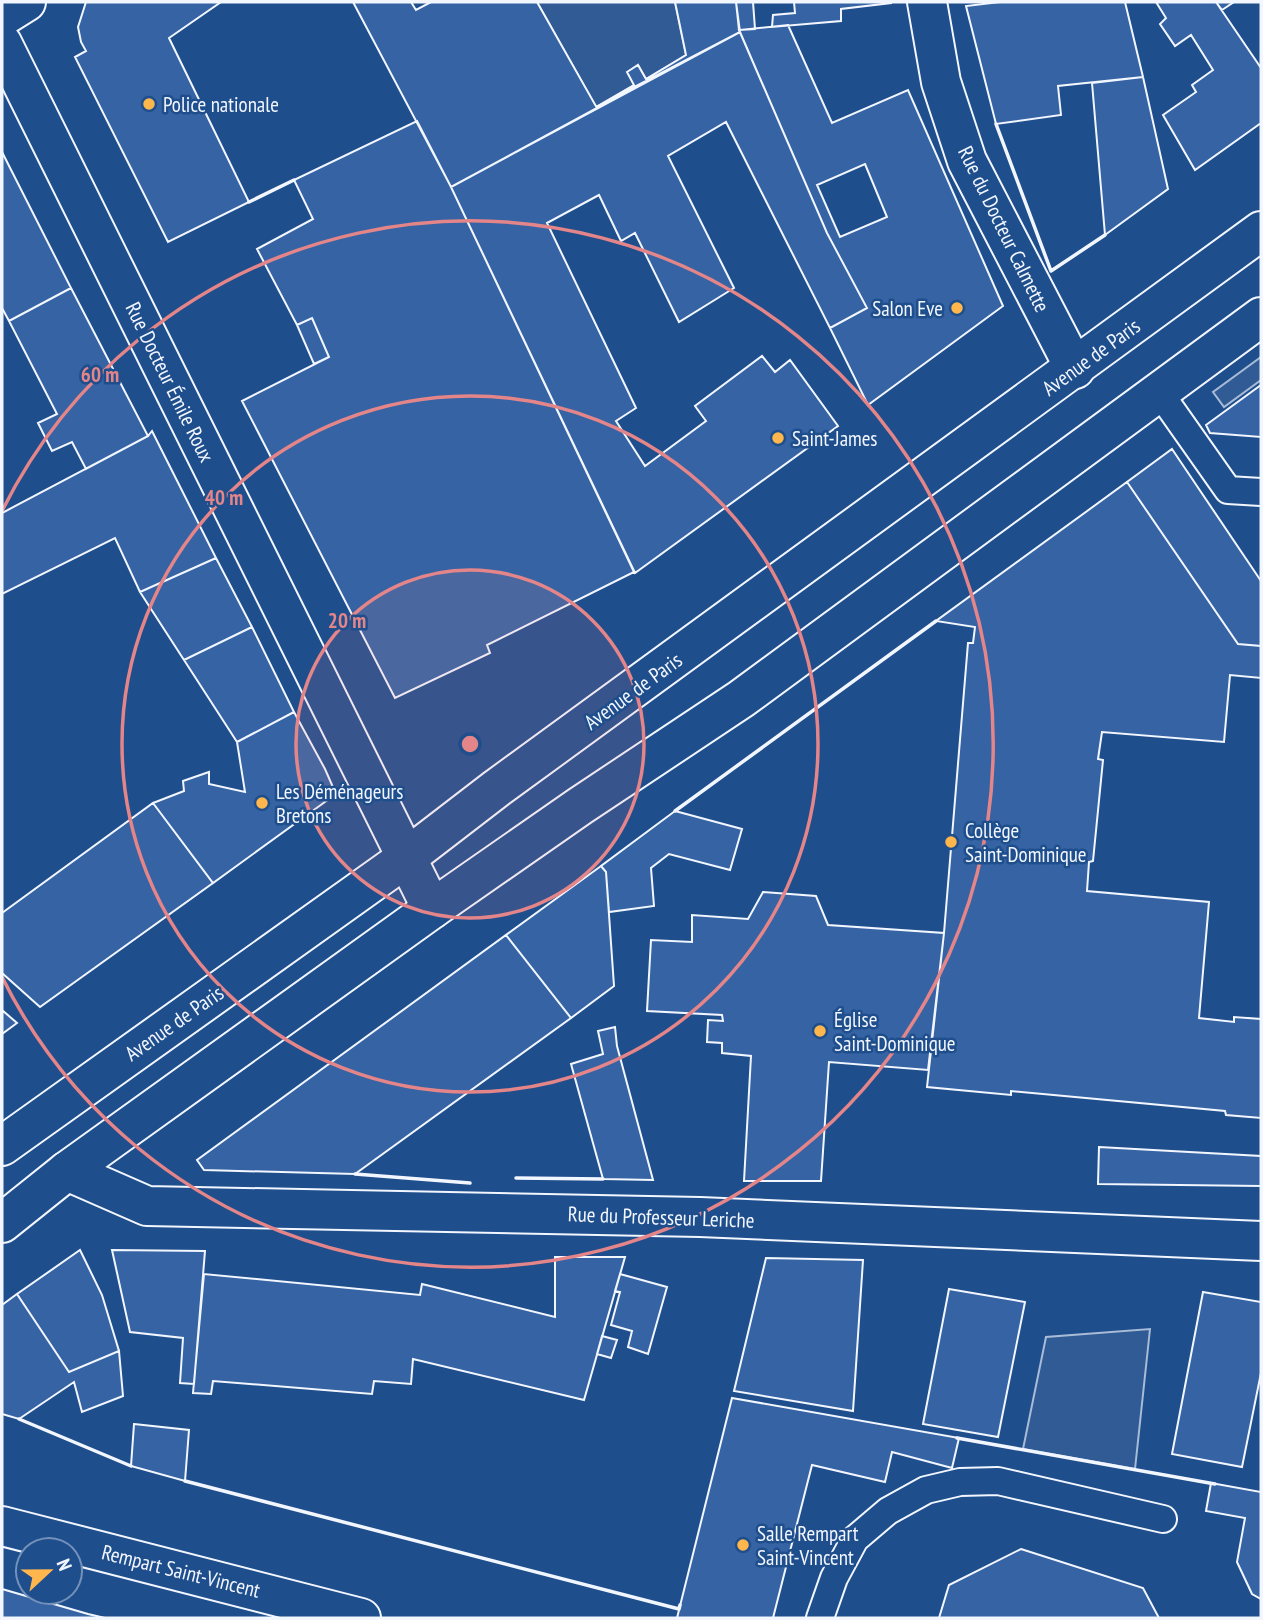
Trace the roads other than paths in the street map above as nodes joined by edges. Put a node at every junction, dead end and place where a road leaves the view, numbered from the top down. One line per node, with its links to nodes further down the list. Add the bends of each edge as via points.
1 (26, 2): 3 (main road)
2 (927, 2): 7 (main road, Rue du Docteur Calmette, via 941,82 967,161)
3 (2, 18)
4 (2, 43): 10 (main road, Rue Docteur Émile Roux)
5 (1261, 231): 7 (main road, Avenue de Paris)
6 (1261, 317): 8 (main road)
7 (1074, 369): 10 (main road, Avenue de Paris)
8 (1159, 392): 9 (lane, via 1228,490); 11 (main road, via 741,699)
9 (1261, 492)
10 (406, 858): 11 (main road, Rue Docteur Émile Roux); 12 (main road, Avenue de Paris)
11 (432, 909): 13 (main road)
12 (2, 1146)
13 (67, 1171): 14 (main road); 15 (main road, Rue du Professeur Leriche, via 147,1206 700,1217)
14 (2, 1223)
15 (1261, 1241)
16 (1163, 1519): 20 (lane, via 998,1481 960,1482 926,1490 888,1511 855,1539)
17 (2, 1526): 18 (main road, Rempart Saint-Vincent)
18 (315, 1612): 19 (main road, Rempart Saint-Vincent)
19 (361, 1618)
20 (820, 1618)

